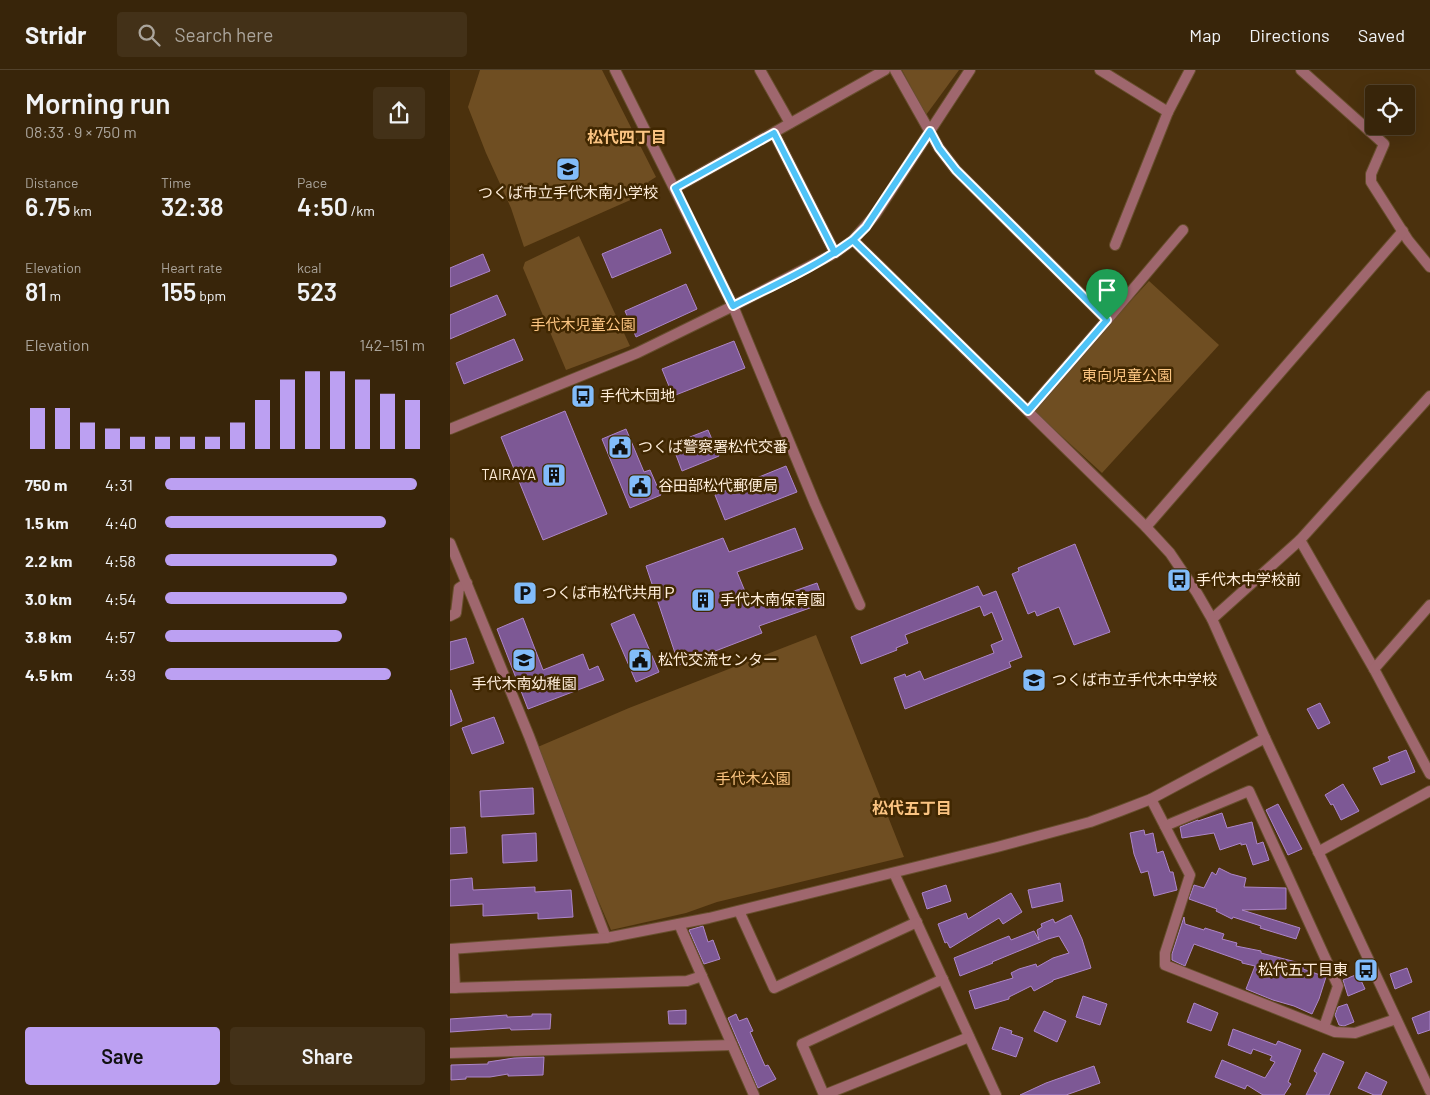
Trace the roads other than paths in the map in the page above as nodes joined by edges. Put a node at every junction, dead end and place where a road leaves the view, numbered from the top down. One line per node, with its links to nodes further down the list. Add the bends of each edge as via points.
1 (615, 70): 13 (street)
2 (760, 70): 10 (street)
3 (884, 70): 10 (street)
4 (895, 70): 11 (street)
5 (970, 70): 11 (street)
6 (1100, 70): 9 (street)
7 (1190, 70): 9 (street)
8 (1301, 70): 15 (street, via 1384,144 1371,174 1371,182)
9 (1168, 112): 17 (street)
10 (790, 124): 12 (street)
11 (930, 131): 16 (street, via 875,215); 21 (street, via 956,170)
12 (774, 133): 13 (street); 18 (street)
13 (675, 188): 20 (street)
14 (1183, 230): 21 (street)
15 (1402, 231): 19 (street); 25 (street)
16 (853, 240): 18 (street); 23 (street)
17 (1115, 245)
18 (835, 253): 20 (street)
19 (1430, 267)
20 (733, 306): 24 (street, via 637,353); 29 (street)
21 (1107, 320): 23 (street)
22 (1430, 396): 26 (street)
23 (1028, 411): 25 (street)
24 (450, 429)
25 (1146, 527): 32 (street, via 1170,553)
26 (1300, 540): 32 (street); 33 (street)
27 (450, 543): 28 (street)
28 (466, 583): 31 (street, via 459,588 456,612); 44 (street)
29 (860, 605)
30 (1430, 605): 33 (street)
31 (450, 616)
32 (1212, 619): 34 (street)
33 (1374, 669): 35 (street)
34 (1266, 738): 37 (street); 39 (street)
35 (1430, 774)
36 (1430, 791): 39 (street)
37 (1151, 798): 38 (street); 40 (street, via 1090,822)
38 (1165, 826): 50 (street, via 1190,875 1165,953 1165,965); 50 (street, via 1249,791 1338,986)
39 (1318, 852): 49 (street)
40 (894, 873): 41 (street); 42 (street)
41 (739, 911): 42 (street, via 774,988); 43 (street)
42 (917, 922): 47 (street)
43 (679, 924): 44 (street); 46 (street)
44 (606, 938): 45 (street)
45 (452, 949): 48 (street)
46 (702, 976): 48 (street, via 687,981); 52 (street)
47 (943, 979): 51 (street); 56 (street, via 802,1044)
48 (452, 988)
49 (1396, 1019): 50 (street, via 1356,1033 1335,1032); 54 (street)
50 (1324, 1027)
51 (969, 1037): 56 (street); 57 (street)
52 (732, 1045): 53 (street); 55 (street)
53 (450, 1053)
54 (1430, 1091)
55 (754, 1095)
56 (824, 1095)
57 (996, 1095)

